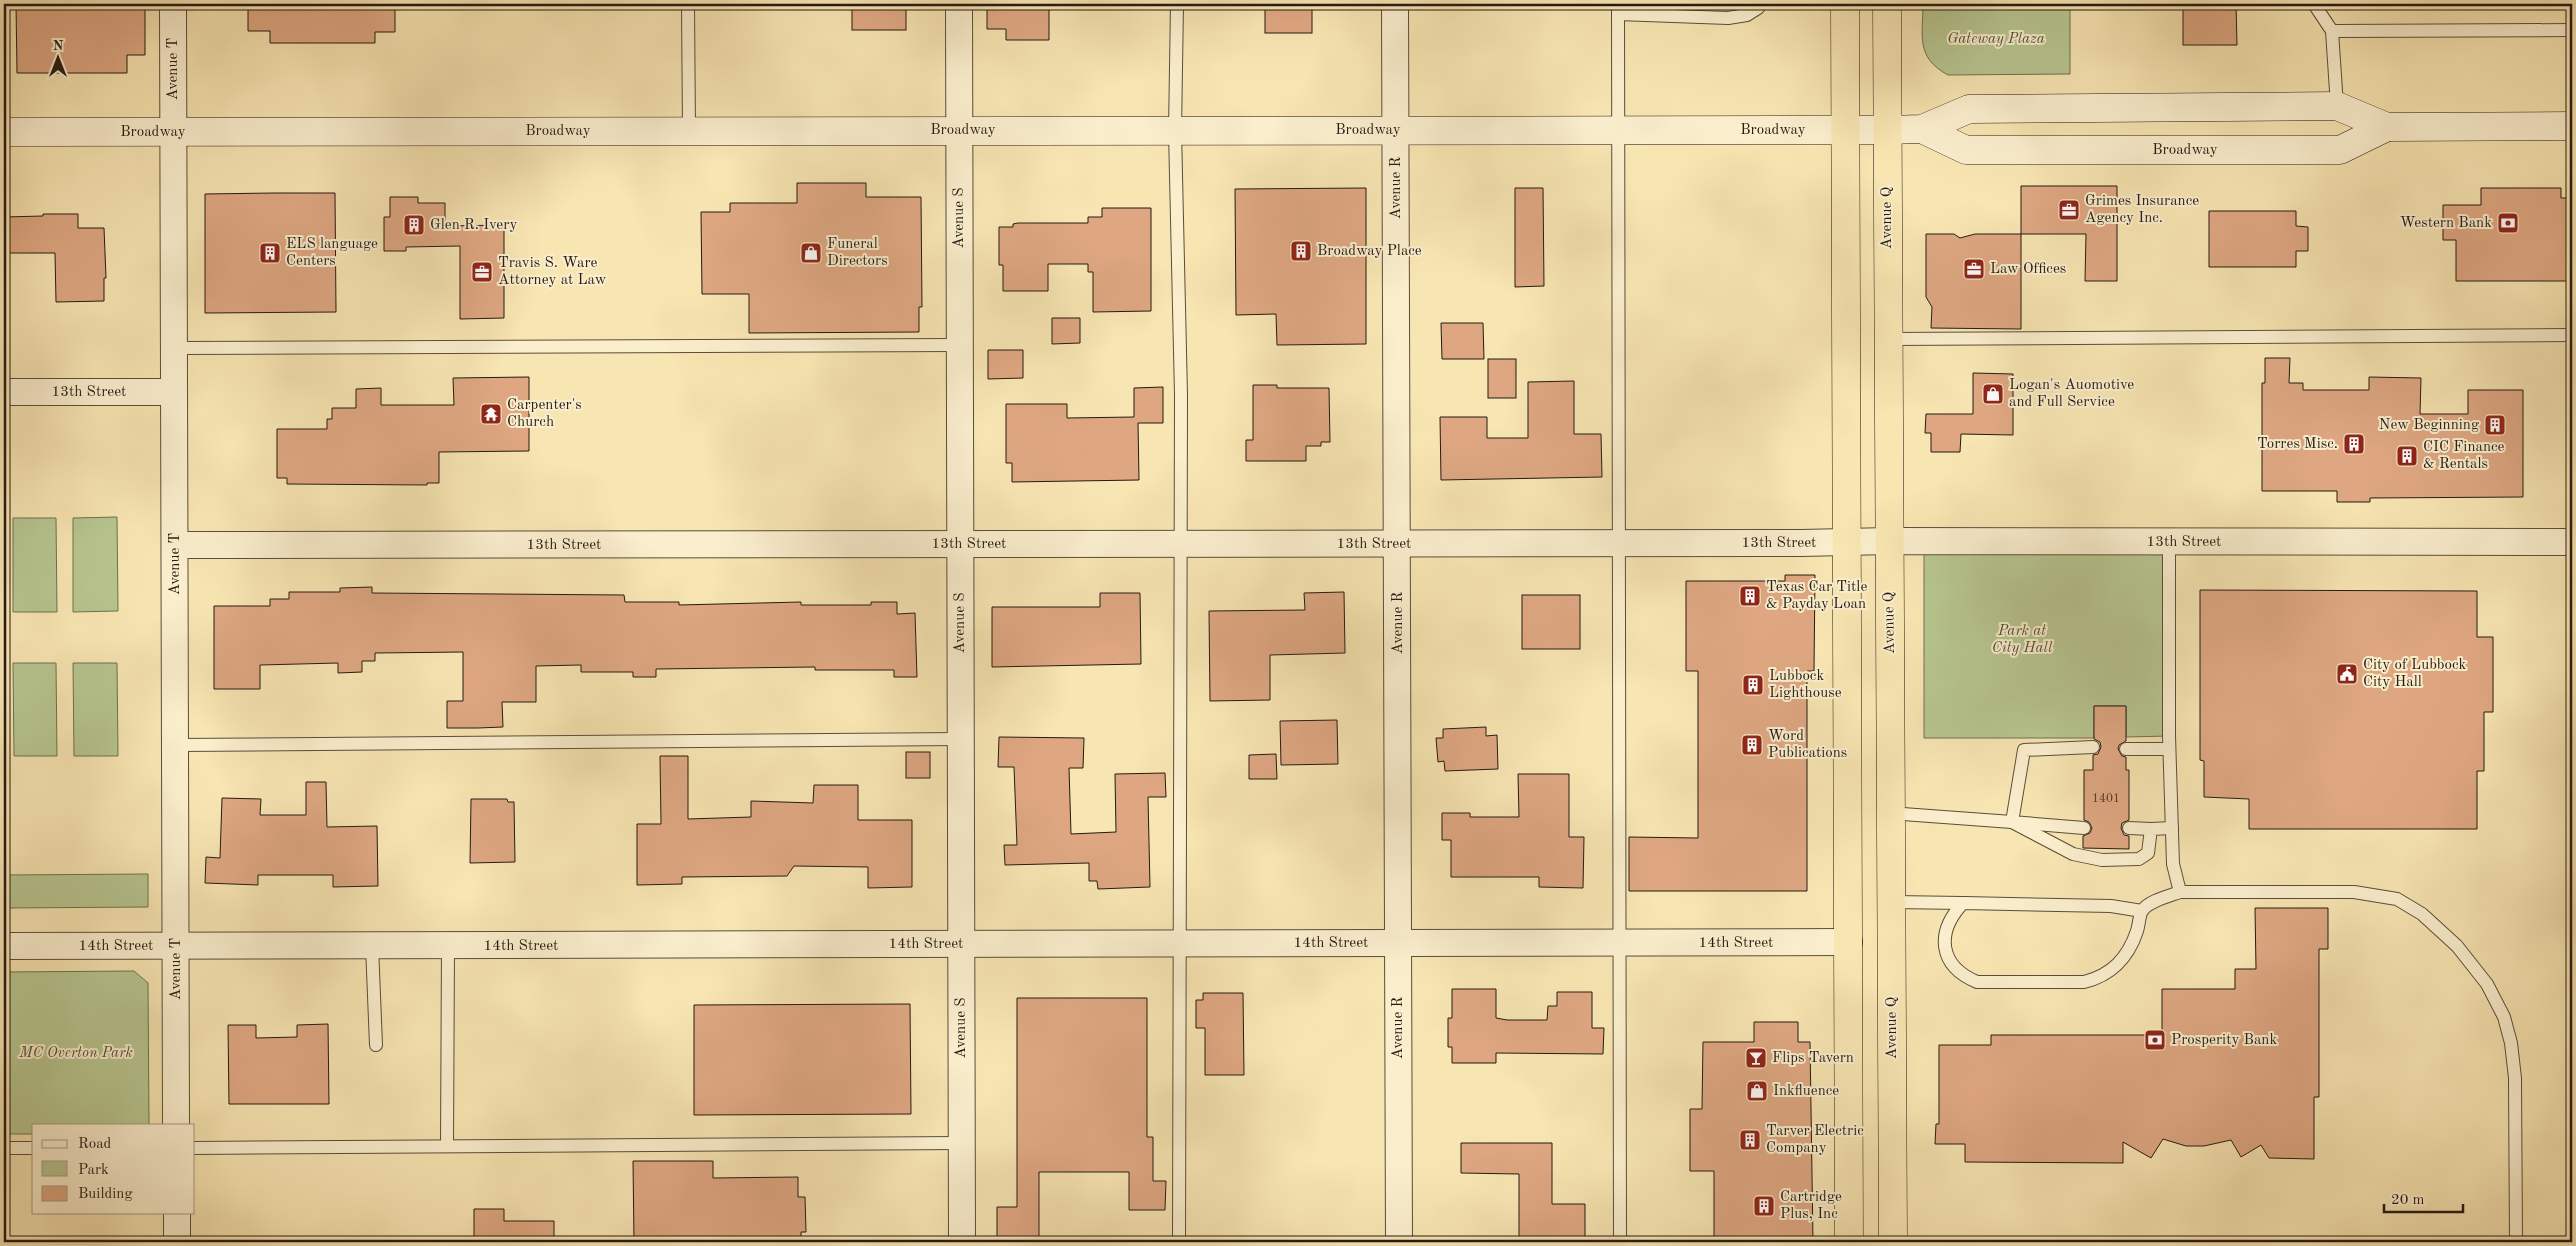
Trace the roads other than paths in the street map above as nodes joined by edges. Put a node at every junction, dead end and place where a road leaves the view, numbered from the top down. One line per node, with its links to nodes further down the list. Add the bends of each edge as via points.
1 (173, 4): 25 (street, Avenue T)
2 (688, 4): 22 (lane)
3 (959, 4): 17 (street, Avenue S)
4 (1177, 4): 23 (lane)
5 (1396, 4): 18 (street, Avenue R)
6 (1760, 4): 10 (lane, via 1747,15 1728,18)
7 (1845, 4): 19 (highway)
8 (1887, 4): 20 (highway, Avenue Q)
9 (2314, 4): 12 (lane)
10 (1618, 9): 16 (lane)
11 (2572, 30): 12 (lane)
12 (2332, 31): 13 (lane)
13 (2336, 106): 15 (main road, Broadway); 21 (main road, Broadway, via 1969,109)
14 (2572, 126): 15 (main road, Broadway)
15 (2387, 127): 21 (main road, Broadway, via 2340,150 1966,150)
16 (1618, 129): 18 (main road, Broadway); 19 (main road, Broadway); 36 (lane)
17 (959, 130): 22 (main road, Broadway); 23 (main road, Broadway); 28 (street, Avenue S)
18 (1396, 130): 23 (main road, Broadway); 39 (street, Avenue R)
19 (1845, 130): 20 (main road, Broadway); 33 (highway)
20 (1887, 130): 21 (main road, Broadway); 27 (highway, Avenue Q)
21 (1922, 130)
22 (689, 131): 25 (main road, Broadway)
23 (1175, 131): 38 (lane)
24 (4, 132): 25 (main road, Broadway)
25 (174, 132): 29 (street, Avenue T)
26 (2572, 335): 27 (lane)
27 (1887, 339): 32 (highway, Avenue Q)
28 (959, 345): 29 (lane); 37 (street, Avenue S)
29 (174, 348): 31 (street, Avenue T)
30 (4, 392): 31 (street, 13th Street)
31 (174, 392): 40 (street, Avenue T)
32 (1889, 541): 33 (street, 13th Street); 34 (street, 13th Street); 46 (highway, Avenue Q)
33 (1845, 542): 36 (street, 13th Street); 56 (highway)
34 (2169, 542): 35 (street, 13th Street); 45 (lane)
35 (2572, 542)
36 (1619, 543): 39 (street, 13th Street); 58 (lane)
37 (960, 544): 38 (street, 13th Street); 40 (street, 13th Street); 41 (street, Avenue S)
38 (1181, 544): 39 (street, 13th Street); 60 (lane)
39 (1398, 544): 57 (street, Avenue R)
40 (175, 545): 42 (street, Avenue T)
41 (960, 739): 42 (lane); 59 (street, Avenue S)
42 (175, 745): 62 (street, Avenue T)
43 (2093, 747): 47 (lane, via 2024,750)
44 (2126, 748): 45 (lane)
45 (2170, 749): 50 (lane)
46 (1889, 813): 47 (lane); 53 (highway, Avenue Q)
47 (2012, 822): 48 (lane); 51 (lane, via 2073,854 2102,860 2139,859 2148,853)
48 (2084, 828)
49 (2129, 828): 51 (lane)
50 (2172, 828): 51 (lane); 52 (lane, via 2173,864)
51 (2152, 829)
52 (2180, 892): 55 (lane, via 2157,900); 80 (lane, via 2354,892 2397,899 2422,914 2457,946 2488,984 2504,1017 2511,1043 2515,1078)
53 (1892, 902): 54 (lane); 79 (highway, Avenue Q)
54 (1963, 903): 55 (lane, via 2111,906); 55 (lane, via 1952,914 1944,948 1950,964 1962,976 1977,982 2084,982 2100,978 2116,967 2130,950)
55 (2142, 911)
56 (1849, 942): 58 (street, 14th Street); 78 (highway)
57 (1398, 943): 58 (street, 14th Street); 60 (street, 14th Street); 76 (street, Avenue R)
58 (1619, 943): 77 (lane)
59 (961, 944): 60 (street, 14th Street); 64 (street, 14th Street); 67 (street, Avenue S)
60 (1179, 944): 75 (lane)
61 (4, 946): 62 (street, 14th Street)
62 (176, 946): 63 (street, 14th Street); 66 (street, Avenue T)
63 (372, 946): 64 (street, 14th Street); 65 (lane)
64 (448, 946): 68 (lane)
65 (376, 1045)
66 (176, 1124)
67 (962, 1142): 68 (lane); 74 (street, Avenue S)
68 (448, 1146): 71 (lane)
69 (4, 1148): 70 (lane)
70 (32, 1148)
71 (195, 1148)
72 (177, 1214): 73 (street)
73 (177, 1242)
74 (962, 1242)
75 (1179, 1242)
76 (1398, 1242)
77 (1620, 1242)
78 (1849, 1242)
79 (1892, 1242)
80 (2516, 1242)

